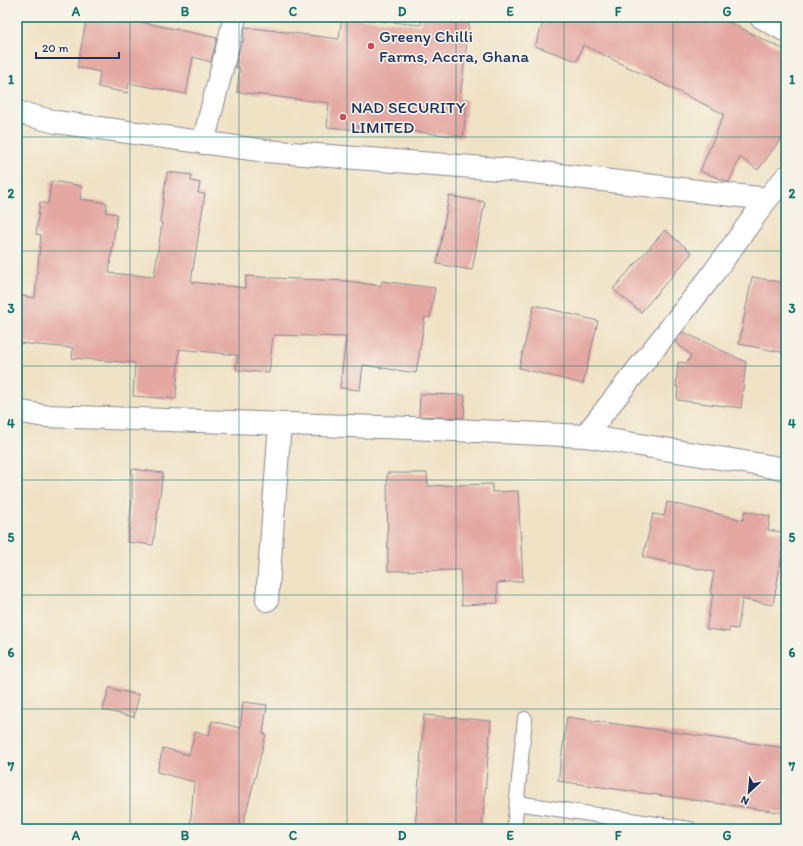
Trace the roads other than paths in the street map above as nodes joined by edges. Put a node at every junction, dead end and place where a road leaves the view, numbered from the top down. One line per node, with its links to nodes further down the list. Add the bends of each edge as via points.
1 (235, 17): 5 (street)
2 (761, 17): 3 (street)
3 (786, 31)
4 (17, 112): 5 (street, via 56,122)
5 (203, 142): 7 (street, via 265,151 524,171)
6 (786, 177): 7 (street)
7 (767, 199): 10 (street, via 710,279)
8 (17, 411): 9 (street, via 44,416)
9 (280, 424): 10 (street); 12 (street)
10 (585, 436): 11 (street)
11 (786, 468)
12 (267, 600)
13 (525, 719): 14 (lane)
14 (516, 803): 15 (lane); 16 (lane)
15 (514, 829)
16 (690, 829)

